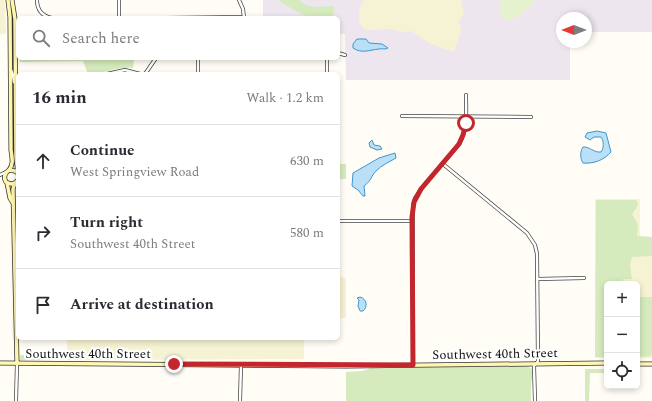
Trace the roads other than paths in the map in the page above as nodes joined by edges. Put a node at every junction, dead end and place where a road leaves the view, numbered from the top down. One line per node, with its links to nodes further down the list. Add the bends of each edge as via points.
1 (8, 0): 16 (main road)
2 (12, 0): 9 (main road)
3 (37, 0): 6 (street, via 39,10)
4 (119, 0): 7 (street)
5 (239, 0): 8 (street)
6 (45, 16)
7 (120, 16)
8 (244, 16)
9 (16, 51)
10 (340, 54): 11 (street)
11 (345, 55)
12 (16, 60): 17 (main road)
13 (155, 60): 20 (street)
14 (198, 60): 21 (street)
15 (327, 60): 22 (street)
16 (10, 68): 23 (street); 29 (main road, via 13,162)
17 (17, 72)
18 (116, 72): 19 (street)
19 (132, 72)
20 (146, 72)
21 (198, 72)
22 (327, 72)
23 (16, 83)
24 (466, 94): 26 (street)
25 (402, 116): 26 (street)
26 (466, 116): 27 (street); 28 (street, via 463,137)
27 (532, 117)
28 (443, 164): 38 (street, via 417,194); 40 (street, via 530,236 536,250)
29 (8, 171): 30 (main road); 31 (street); 33 (main road, via 4,176)
30 (16, 172)
31 (0, 175)
32 (0, 179): 33 (street)
33 (6, 182): 34 (main road); 36 (main road)
34 (16, 182)
35 (16, 184): 36 (main road, via 13,189)
36 (14, 204): 42 (main road)
37 (340, 221): 38 (street)
38 (412, 221): 48 (street)
39 (584, 278): 40 (street)
40 (537, 279): 44 (street)
41 (0, 363): 42 (main road, Southwest 40th Street)
42 (16, 363): 47 (main road, Southwest 40th Street); 49 (street)
43 (604, 363): 44 (main road, Southwest 40th Street)
44 (536, 364): 48 (main road, Southwest 40th Street); 51 (street)
45 (640, 364): 46 (main road)
46 (652, 364)
47 (241, 365): 48 (main road, Southwest 40th Street); 50 (street)
48 (413, 365)
49 (16, 401)
50 (240, 401)
51 (535, 401)

